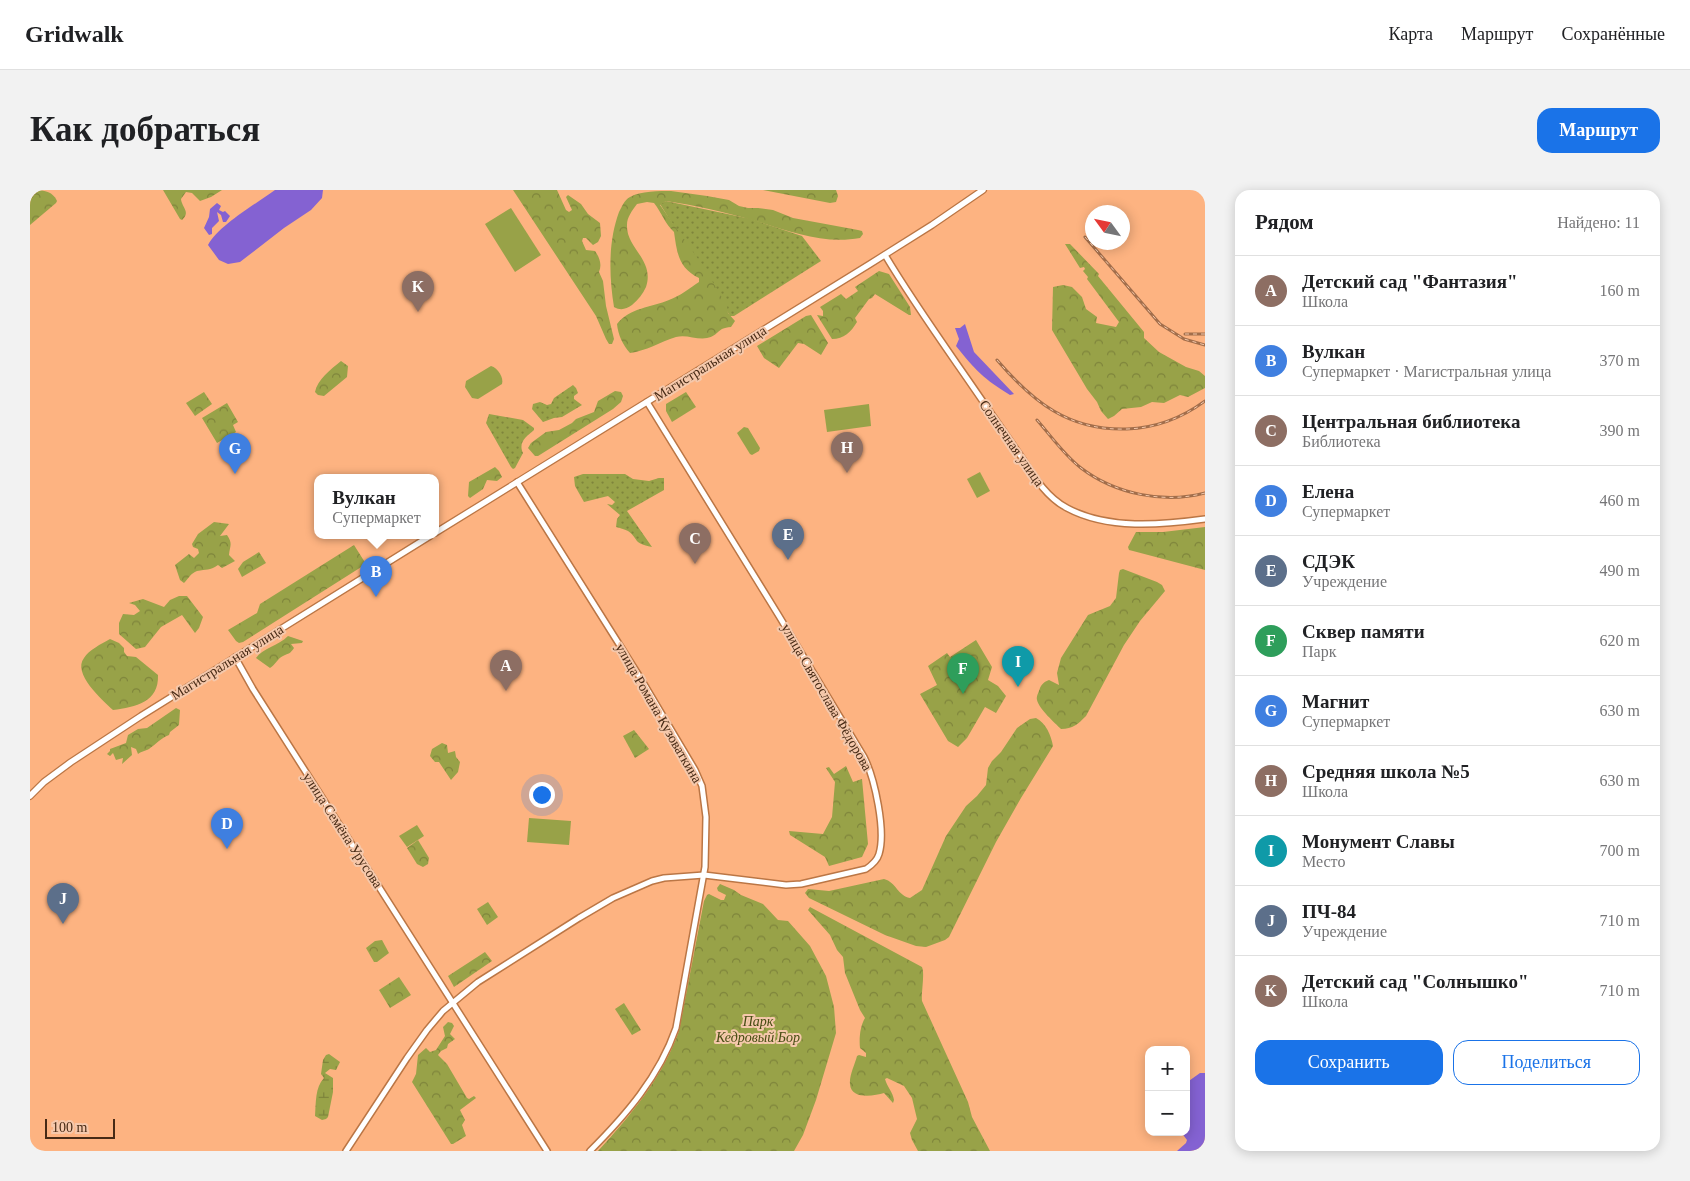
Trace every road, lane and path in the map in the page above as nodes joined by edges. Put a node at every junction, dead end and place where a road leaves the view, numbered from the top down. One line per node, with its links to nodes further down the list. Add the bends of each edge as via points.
1 (983, 190): 2 (main road, Магистральная улица)
2 (885, 255): 3 (main road, Магистральная улица); 5 (street, Солнечная улица, via 1037,480 1061,505 1077,513 1116,522 1156,524)
3 (647, 402): 4 (main road, Магистральная улица); 10 (street, улица Святослава Фёдорова, via 860,750 872,775 878,800 880,853 866,869 784,885)
4 (517, 482): 6 (main road, Магистральная улица); 10 (street, улица Романа Кузоваткина, via 698,776 706,808)
5 (1205, 520)
6 (439, 531)
7 (425, 539): 8 (main road, Магистральная улица)
8 (235, 657): 9 (main road, Магистральная улица, via 71,762); 11 (street, улица Семёна Урусова)
9 (30, 796)
10 (704, 875): 11 (street, улица Святослава Фёдорова, via 664,878 613,898 508,962); 14 (street, улица Романа Кузоваткина, via 679,1018 672,1039 637,1101)
11 (452, 1002): 12 (street, улица Святослава Фёдорова, via 427,1030); 13 (street)
12 (346, 1151)
13 (547, 1151)
14 (590, 1151)

